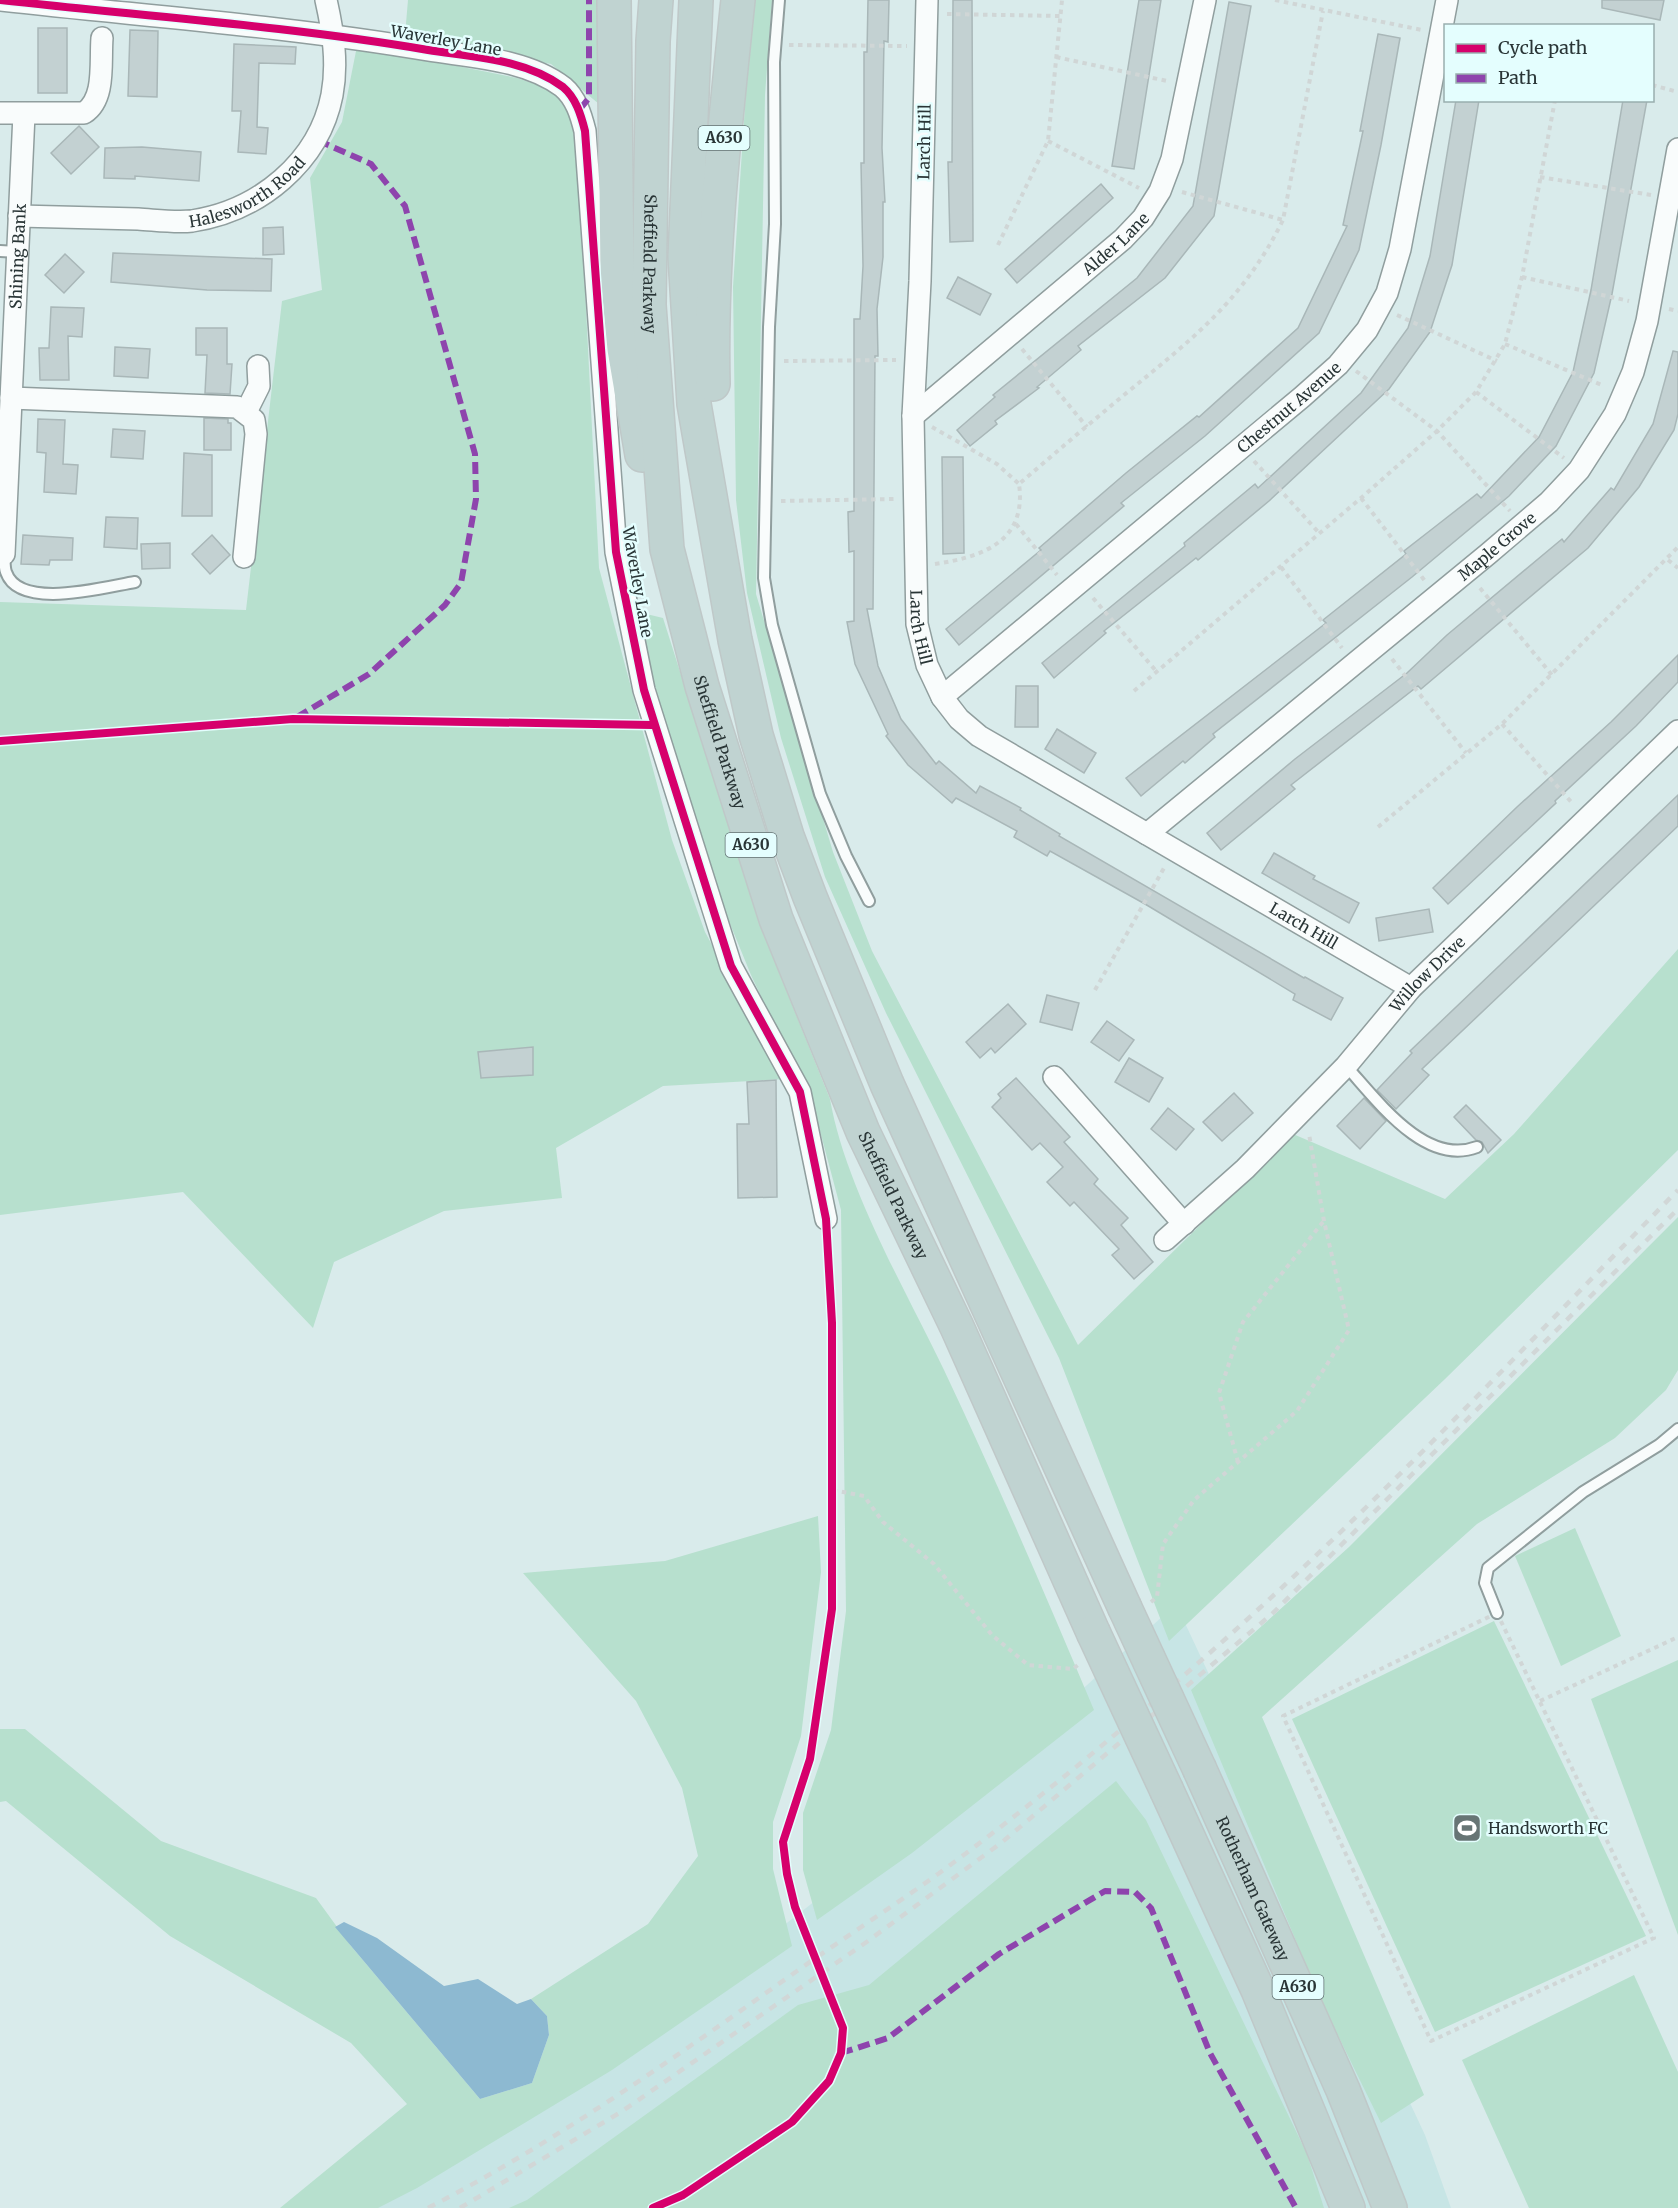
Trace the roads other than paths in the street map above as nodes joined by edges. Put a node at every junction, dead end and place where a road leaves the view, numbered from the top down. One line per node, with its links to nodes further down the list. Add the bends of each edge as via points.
1 (0, 0): 11 (street, Waverley Lane)
2 (326, 0): 11 (street, Halesworth Road)
3 (614, 0): 24 (highway, A630, via 620,306 640,450)
4 (656, 0): 24 (highway, Sheffield Parkway / A630, via 649,305)
5 (696, 0): 23 (highway, Sheffield Parkway / A630, via 685,257 694,404)
6 (738, 0): 23 (highway, A630, via 715,277 713,367)
7 (779, 0): 31 (lane, via 764,578 772,625 820,794)
8 (1205, 0): 21 (street, Alder Lane, via 1172,159 1143,218)
9 (1447, 0): 28 (street, Chestnut Avenue, via 1400,249 1387,293 1367,330 1341,360 1241,448)
10 (927, 7): 21 (street, Larch Hill)
11 (333, 34): 16 (street, Halesworth Road, via 332,94 316,139 281,180 246,205 219,216 190,221); 36 (street, Waverley Lane, via 518,66 564,88 580,109 585,131 616,552 644,690 731,966 800,1092)
12 (102, 38): 14 (street, via 98,98 91,109 84,113)
13 (0, 113): 14 (street)
14 (24, 114): 16 (street, Shining Bank)
15 (1678, 149): 30 (street, Maple Grove, via 1633,372 1580,470 1522,525)
16 (20, 216): 17 (street, Shining Bank)
17 (9, 251): 19 (street, Shining Bank)
18 (258, 366): 20 (street, via 259,386)
19 (11, 398): 20 (street, via 237,407); 22 (street, Shining Bank)
20 (246, 412): 26 (street, via 254,420 256,434)
21 (914, 416): 28 (street, Larch Hill, via 917,624 927,665)
22 (3, 503): 25 (street, Shining Bank)
23 (718, 542): 40 (highway, Sheffield Parkway / A630, via 756,735 810,897 887,1084)
24 (668, 549): 42 (highway, Sheffield Parkway / A630, bridge, via 702,686 776,919 863,1132 957,1327 1088,1647 1167,1791 1271,2020)
25 (4, 554): 27 (lane, via 6,573 15,585 29,593 49,594)
26 (243, 557)
27 (135, 582)
28 (942, 697): 30 (street, Larch Hill, via 979,736)
29 (1678, 731): 32 (street, Willow Drive)
30 (1147, 834): 32 (street, Larch Hill)
31 (869, 901)
32 (1411, 988): 33 (street, Willow Drive)
33 (1346, 1066): 35 (lane, via 1372,1095 1427,1143 1444,1151 1462,1152); 37 (street, Willow Drive, via 1245,1169)
34 (1054, 1077): 37 (street)
35 (1477, 1147)
36 (826, 1219)
37 (1184, 1224): 38 (street, Willow Drive)
38 (1165, 1240)
39 (1678, 1429): 41 (lane, via 1583,1492 1488,1568 1485,1583)
40 (1137, 1605): 43 (highway, Rotherham Gateway / A630, bridge, via 1200,1770 1343,2090)
41 (1497, 1613)
42 (1347, 2208)
43 (1390, 2208)

